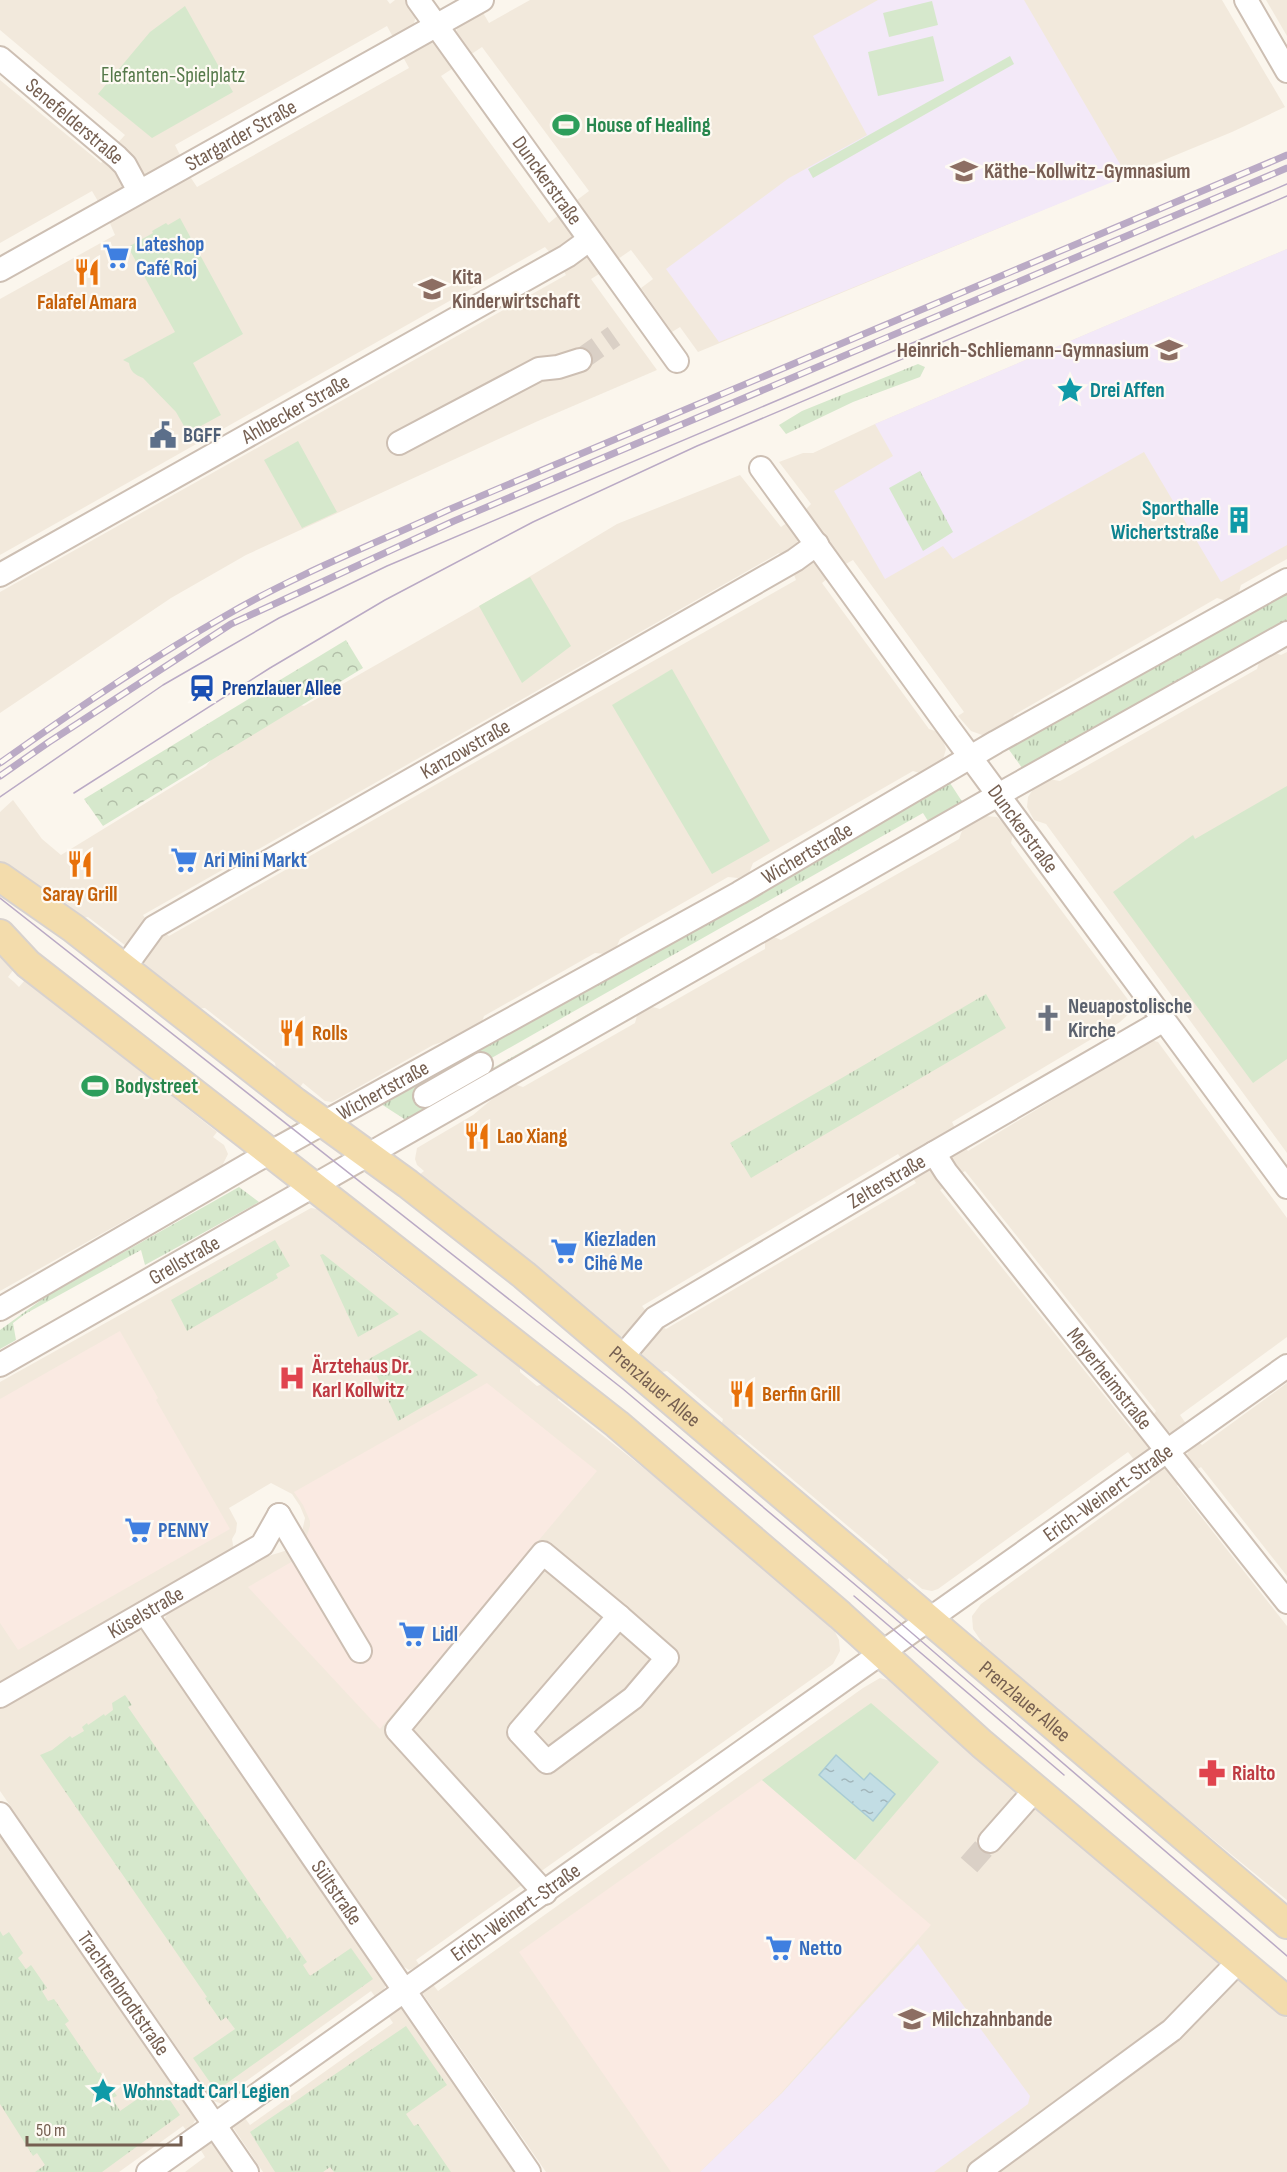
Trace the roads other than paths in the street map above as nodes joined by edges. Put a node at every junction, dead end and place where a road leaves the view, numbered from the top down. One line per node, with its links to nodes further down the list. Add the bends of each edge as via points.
1 (418, 0): 4 (street, Dunckerstraße)
2 (482, 0): 4 (street, Stargarder Straße)
3 (1246, 0): 6 (street)
4 (437, 26): 7 (street, Stargarder Straße); 8 (street, Dunckerstraße)
5 (0, 58): 7 (street, Senefelderstraße, via 117,157)
6 (1287, 71)
7 (139, 191): 9 (street, Stargarder Straße)
8 (589, 240): 11 (street, Dunckerstraße); 15 (street, Ahlbecker Straße, via 567,256)
9 (0, 270)
10 (580, 360): 12 (street, via 558,368 539,369)
11 (677, 361)
12 (399, 443)
13 (761, 468): 14 (street, Dunckerstraße)
14 (817, 544): 18 (street, Dunckerstraße); 22 (street, Kanzowstraße, via 154,927)
15 (0, 575)
16 (1287, 580): 18 (street, Wichertstraße)
17 (1287, 633): 19 (street)
18 (970, 757): 19 (street, Dunckerstraße); 26 (street, Wichertstraße, via 739,893)
19 (998, 795): 23 (street, Dunckerstraße); 29 (street)
20 (0, 877): 22 (main road, Prenzlauer Allee)
21 (0, 934): 27 (main road, via 28,964)
22 (125, 967): 26 (main road, Prenzlauer Allee)
23 (1164, 1020): 28 (street, Zelterstraße); 31 (street, Dunckerstraße)
24 (481, 1064): 25 (street)
25 (425, 1096)
26 (323, 1122): 27 (street); 29 (main road, Prenzlauer Allee)
27 (269, 1153): 30 (main road); 32 (street)
28 (934, 1153): 33 (street, Zelterstraße, via 655,1318); 36 (street, Meyerheimstraße)
29 (369, 1156): 30 (street, Grellstraße); 33 (main road, Prenzlauer Allee, via 524,1275)
30 (313, 1187): 34 (street, Grellstraße); 42 (main road, via 617,1424)
31 (1287, 1187)
32 (0, 1308)
33 (622, 1357): 40 (main road, Prenzlauer Allee)
34 (0, 1365)
35 (1287, 1365): 36 (street, Erich-Weinert-Straße)
36 (1168, 1451): 37 (street, Meyerheimstraße); 40 (street, Erich-Weinert-Straße)
37 (1287, 1602)
38 (145, 1613): 41 (street, Küselstraße, via 262,1545 279,1515); 43 (street, Küselstraße); 50 (street, Sültstraße)
39 (619, 1616): 39 (street, via 667,1658 633,1698 547,1762 519,1732); 47 (street, via 543,1553 397,1730)
40 (930, 1619): 42 (street, Erich-Weinert-Straße); 48 (main road, Prenzlauer Allee)
41 (360, 1651)
42 (881, 1653): 44 (main road); 47 (street, Erich-Weinert-Straße)
43 (0, 1696)
44 (1036, 1789): 46 (street); 49 (main road)
45 (0, 1814): 52 (street, Trachtenbrodtstraße)
46 (990, 1841)
47 (545, 1893): 50 (street, Erich-Weinert-Straße)
48 (1287, 1924)
49 (1240, 1960): 51 (main road); 56 (street, via 1172,2030)
50 (404, 1990): 52 (street, Erich-Weinert-Straße); 55 (street, Sültstraße)
51 (1287, 2001)
52 (214, 2125): 53 (street, Erich-Weinert-Straße); 54 (street, Trachtenbrodtstraße)
53 (148, 2172)
54 (247, 2172)
55 (530, 2172)
56 (979, 2172)

